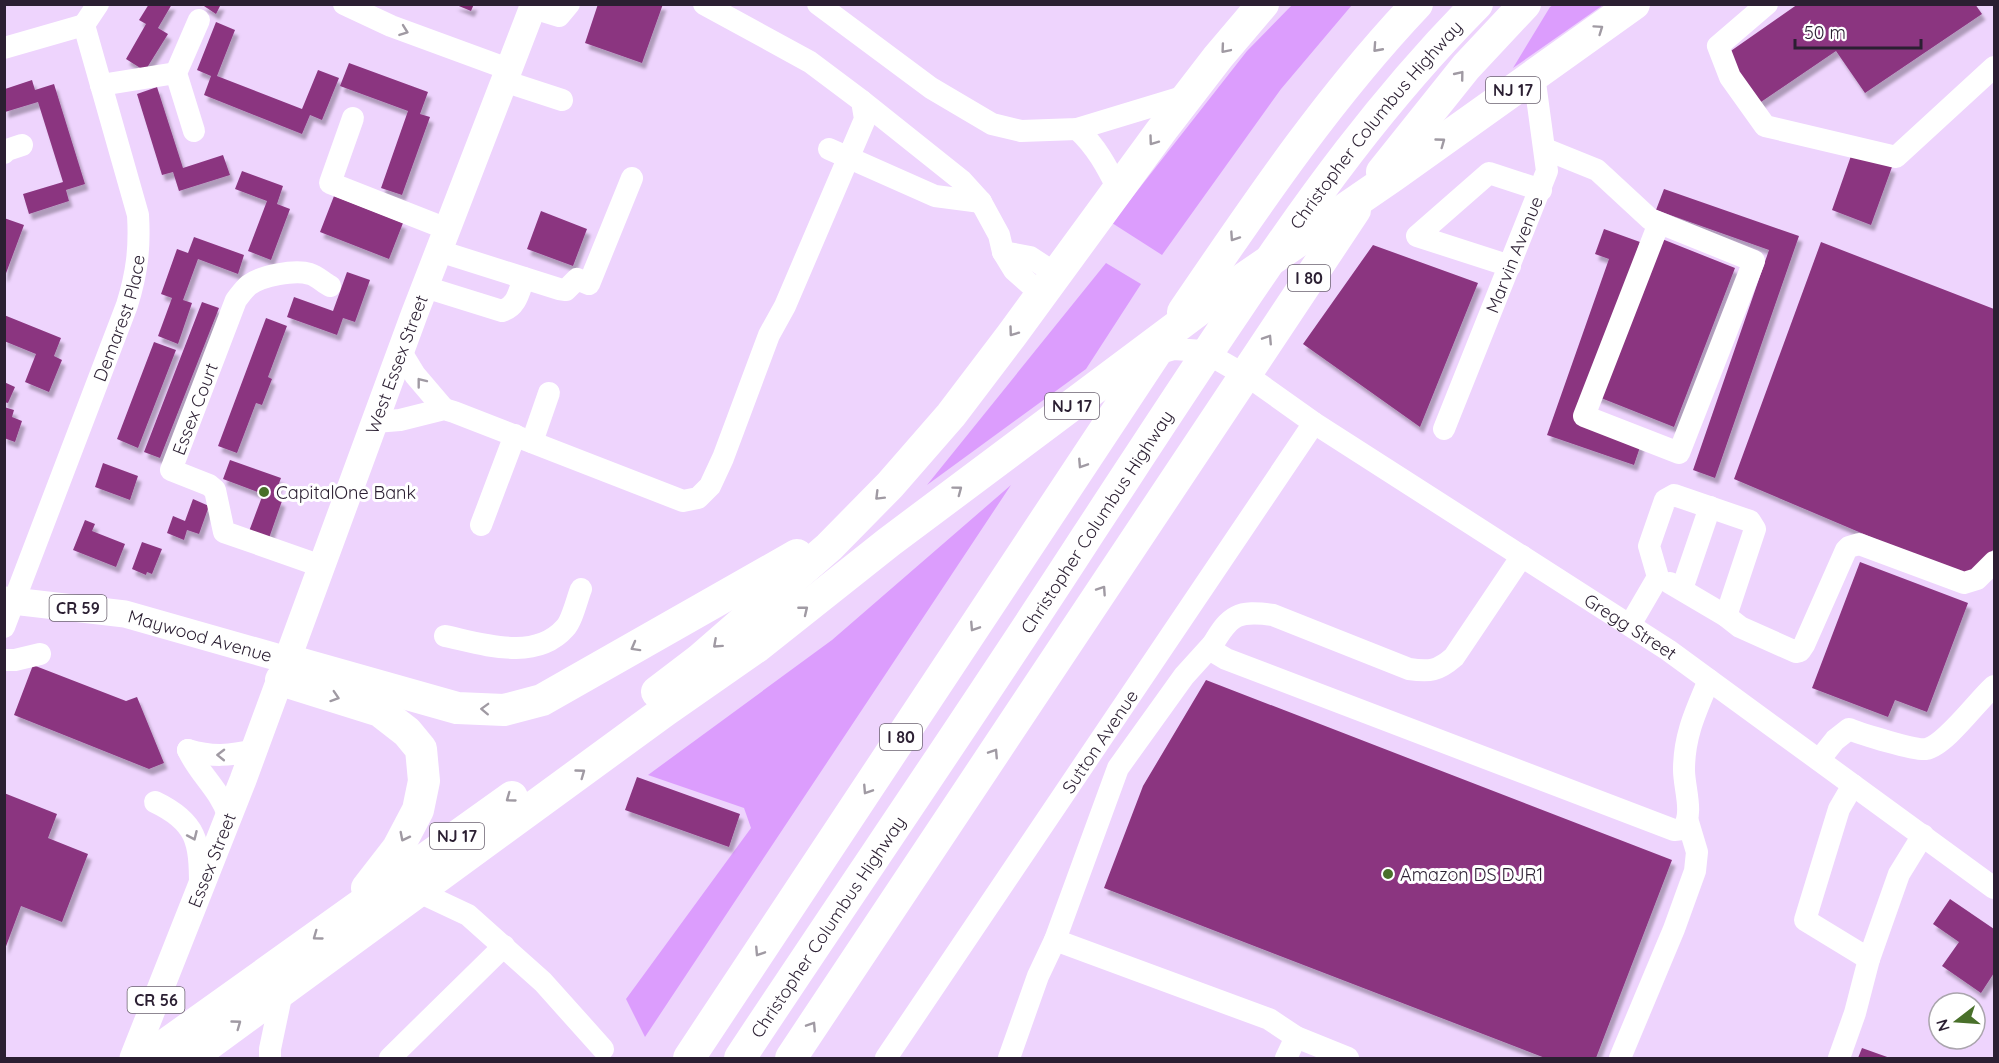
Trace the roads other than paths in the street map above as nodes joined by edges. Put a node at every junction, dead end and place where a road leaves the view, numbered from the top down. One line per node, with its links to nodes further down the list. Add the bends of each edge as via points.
1 (98, 4): 14 (street)
2 (569, 4): 11 (street, via 559,15)
3 (704, 4): 23 (street, via 810,62)
4 (1263, 4): 21 (highway, NJ 17, one-way to 21)
5 (1417, 4): 94 (highway, I 80, one-way to 94, via 1359,68 1267,188)
6 (1477, 4): 60 (highway, Christopher Columbus Highway / I 80, via 1418,66 1303,211)
7 (1525, 4): 86 (highway, Christopher Columbus Highway / I 80, one-way to 7, via 1319,262 1396,153 1466,67)
8 (1634, 4): 19 (highway, NJ 17, one-way to 8)
9 (1767, 4): 16 (street, via 1718,46 1730,76 1765,126 1896,157)
10 (349, 6): 18 (street, one-way to 18)
11 (534, 6): 18 (main road, CR 56)
12 (827, 7): 25 (street, via 931,88 992,124 1021,130)
13 (199, 20): 17 (street)
14 (84, 25): 15 (street); 20 (street, Demarest Place)
15 (4, 48)
16 (1995, 67)
17 (176, 73): 20 (street); 26 (street)
18 (506, 75): 22 (street); 34 (main road, West Essex Street / CR 56)
19 (1534, 75): 27 (street, Marvin Avenue); 38 (highway, NJ 17, one-way to 19)
20 (101, 85): 59 (street, Demarest Place, via 138,215 136,275)
21 (1189, 94): 25 (street); 30 (highway, NJ 17, one-way to 30)
22 (562, 99)
23 (861, 101): 28 (street, via 865,119); 32 (street, via 961,180)
24 (353, 118): 34 (street, via 330,183)
25 (1077, 129): 30 (street, via 1103,160)
26 (194, 131)
27 (1545, 149): 31 (street, Marvin Avenue, via 1547,171); 33 (street, via 1597,170 1650,219)
28 (838, 154): 32 (street, via 935,196); 49 (street, via 783,310 769,334 723,458 710,486 698,498 683,501)
29 (632, 178): 36 (street, via 589,284 577,279 566,290)
30 (1118, 189): 37 (highway, NJ 17)
31 (1540, 190): 35 (street, Marvin Avenue); 35 (street, via 1489,173 1417,236)
32 (981, 202): 37 (street, via 999,235 1003,252 1030,257)
33 (1659, 222): 33 (street, via 1754,261 1679,453 1584,416)
34 (443, 240): 36 (street); 40 (main road, West Essex Street / CR 56)
35 (1510, 266): 48 (street, Marvin Avenue)
36 (524, 278): 40 (street, via 514,304 502,311)
37 (1049, 284): 52 (highway, NJ 17, one-way to 52, via 951,415)
38 (1236, 284): 42 (highway, NJ 17); 43 (street, Gregg Street, via 1228,313 1229,344)
39 (330, 286): 55 (street, Essex Court, via 310,273 291,273 255,281 243,291 236,300 171,470 215,490 224,532)
40 (425, 287): 41 (main road, West Essex Street / CR 56)
41 (401, 352): 45 (street, one-way to 41); 46 (main road, West Essex Street / CR 56)
42 (1129, 362): 43 (street, Gregg Street, via 1173,349 1203,351); 80 (highway, NJ 17, one-way to 42, via 758,646)
43 (1255, 381): 47 (street, Gregg Street)
44 (549, 393): 49 (street)
45 (444, 409): 46 (street); 49 (street)
46 (375, 422): 55 (main road, West Essex Street / CR 56)
47 (1314, 423): 53 (street, Gregg Street); 97 (street, Sutton Avenue)
48 (1444, 429)
49 (524, 439): 51 (street)
50 (1710, 507): 56 (street, via 1674,495 1665,500 1649,546); 58 (street); 61 (street, via 1750,520 1755,530)
51 (481, 525)
52 (850, 525): 68 (highway, one-way to 68, via 543,700 504,710 457,708); 81 (highway, NJ 17, one-way to 81, via 699,660)
53 (1522, 556): 62 (street, Gregg Street); 65 (street, via 1454,657 1434,670 1409,669 1273,615 1243,614 1231,619)
54 (1995, 562): 61 (street, via 1977,579 1964,582 1853,544 1846,550 1804,645 1796,652 1740,627)
55 (321, 566): 68 (main road, West Essex Street / CR 56)
56 (1658, 578): 58 (street); 62 (street)
57 (580, 589): 64 (street, via 566,627 549,641 528,648 498,647)
58 (1682, 589): 61 (street)
59 (9, 600): 63 (street, Demarest Place); 68 (main road, Maywood Avenue / CR 59, via 124,614)
60 (1041, 607): 86 (highway, via 1020,668 887,891); 95 (highway, Christopher Columbus Highway / I 80)
61 (1726, 616)
62 (1630, 625): 69 (street, Gregg Street)
63 (4, 627)
64 (445, 636)
65 (1213, 644): 76 (street, via 1226,659 1674,830 1683,829); 82 (street, via 1184,676 1118,768)
66 (40, 654): 67 (street)
67 (4, 660)
68 (283, 670): 71 (main road, Essex Street / CR 56); 81 (highway, one-way to 81, via 380,711 421,749 424,781 418,810 398,848)
69 (1709, 680): 72 (street, Gregg Street); 76 (street, via 1687,735 1684,772)
70 (1995, 686): 72 (street, via 1942,741 1925,750 1849,729)
71 (254, 750): 75 (main road, Essex Street / CR 56); 75 (street, one-way to 75, via 234,755 188,750 224,802)
72 (1819, 760): 73 (street, Gregg Street)
73 (1853, 785): 77 (street, Gregg Street); 84 (street, via 1839,809 1805,920)
74 (155, 802): 78 (street, one-way to 78, via 187,823 196,843)
75 (228, 815): 78 (main road, Essex Street / CR 56)
76 (1688, 822): 101 (street, via 1697,852 1695,871)
77 (1923, 835): 79 (street, Gregg Street); 84 (street, via 1899,874)
78 (200, 886): 89 (main road, Essex Street / CR 56)
79 (1995, 888)
80 (418, 892): 83 (street, via 468,915); 85 (highway, NJ 17)
81 (344, 917): 90 (highway, NJ 17, one-way to 90)
82 (1055, 940): 87 (street, via 1269,1019); 98 (street)
83 (504, 946): 88 (street, via 543,982); 93 (street)
84 (1869, 959): 102 (street, via 1856,1013)
85 (282, 992): 91 (highway, NJ 17, one-way to 85); 92 (street)
86 (834, 993): 96 (highway, Christopher Columbus Highway / I 80, one-way to 86)
87 (1296, 1037): 99 (street); 100 (street)
88 (603, 1049)
89 (133, 1059)
90 (147, 1059)
91 (189, 1059)
92 (270, 1059)
93 (390, 1059)
94 (689, 1059)
95 (740, 1059)
96 (791, 1059)
97 (886, 1059)
98 (1009, 1059)
99 (1286, 1059)
100 (1348, 1059)
101 (1620, 1059)
102 (1839, 1059)

